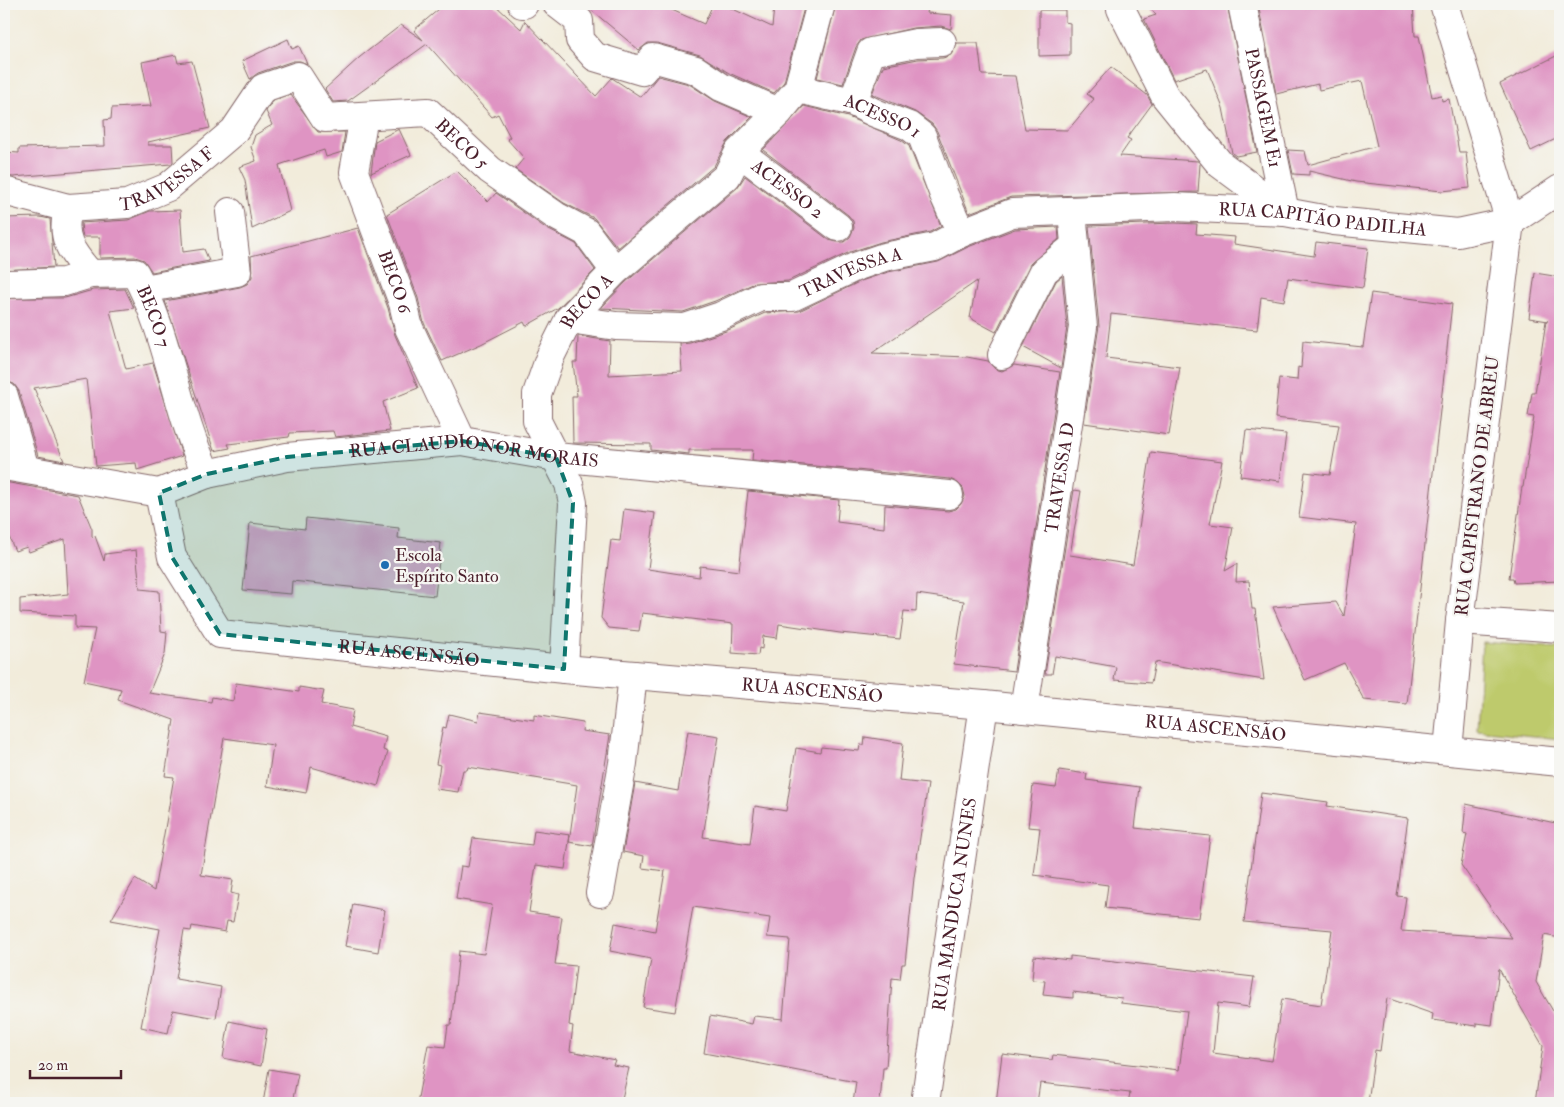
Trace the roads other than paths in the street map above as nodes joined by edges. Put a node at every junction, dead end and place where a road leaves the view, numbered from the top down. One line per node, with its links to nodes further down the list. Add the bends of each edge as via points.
1 (557, 4): 10 (street, via 579,21 580,40 595,57 642,71 653,58 696,70 722,87)
2 (821, 4): 8 (street, BECO A)
3 (1242, 4): 18 (street, PASSAGEM E1)
4 (1444, 4): 19 (street)
5 (1121, 9): 18 (street, via 1165,96 1220,164)
6 (942, 42): 9 (street, via 916,43 872,52)
7 (298, 76): 11 (street, BECO 5, via 325,118); 15 (street, TRAVESSA F, via 262,88 234,131 168,188 127,204)
8 (798, 89): 9 (street, ACESSO 1); 10 (street, BECO A)
9 (853, 102): 21 (street, ACESSO 1, via 909,126 922,136)
10 (779, 112): 12 (street, BECO A)
11 (364, 116): 23 (street, BECO 5, via 428,112 490,170 556,216 586,232); 30 (street, BECO 6, via 354,172 403,303 409,328)
12 (739, 152): 20 (street, ACESSO 2); 23 (street, BECO A, via 727,176)
13 (1560, 188): 19 (street, RUA CAPITÃO PADILHA)
14 (4, 191): 15 (street, TRAVESSA F)
15 (68, 208): 24 (street, via 64,225 72,253)
16 (230, 212): 26 (street, via 237,272)
17 (1072, 212): 18 (street, RUA CAPITÃO PADILHA, via 1175,207); 21 (street, TRAVESSA A, via 1012,213); 22 (street, TRAVESSA D)
18 (1285, 212): 19 (street, RUA CAPITÃO PADILHA, via 1334,222 1458,233)
19 (1510, 222): 36 (street, RUA CAPISTRANO DE ABREU)
20 (838, 227)
21 (961, 233): 27 (street, TRAVESSA A, via 935,247 884,257 854,267 792,297 761,297 685,328 616,326)
22 (1075, 246): 28 (street, via 1044,271); 41 (street, TRAVESSA D, via 1082,327)
23 (615, 271): 27 (street, BECO A)
24 (90, 274): 25 (street, via 64,282); 26 (street, BECO 7, via 135,273)
25 (9, 284)
26 (144, 289): 33 (street, BECO 7, via 160,326 192,445)
27 (569, 319): 31 (street, BECO A, via 550,357 537,394 537,421)
28 (1002, 355)
29 (4, 396): 32 (street)
30 (462, 441): 31 (street, RUA CLAUDIONOR MORAIS); 33 (street, RUA CLAUDIONOR MORAIS, via 287,457)
31 (556, 457): 35 (street, RUA CLAUDIONOR MORAIS); 38 (street, BECO A, via 573,503)
32 (14, 467): 34 (street)
33 (207, 474): 34 (street, RUA CLAUDIONOR MORAIS)
34 (159, 493): 38 (street, RUA ASCENSÃO, via 172,557 220,634)
35 (949, 496)
36 (1460, 621): 37 (street); 42 (street, RUA CAPISTRANO DE ABREU)
37 (1560, 628)
38 (564, 669): 39 (street, RUA ASCENSÃO)
39 (634, 675): 40 (street, RUA ASCENSÃO); 44 (street, via 623,762)
40 (984, 705): 41 (street, RUA ASCENSÃO); 45 (street, RUA MANDUCA NUNES)
41 (1024, 709): 42 (street, RUA ASCENSÃO)
42 (1448, 750): 43 (street, RUA ASCENSÃO)
43 (1560, 762)
44 (600, 893)
45 (925, 1103)

